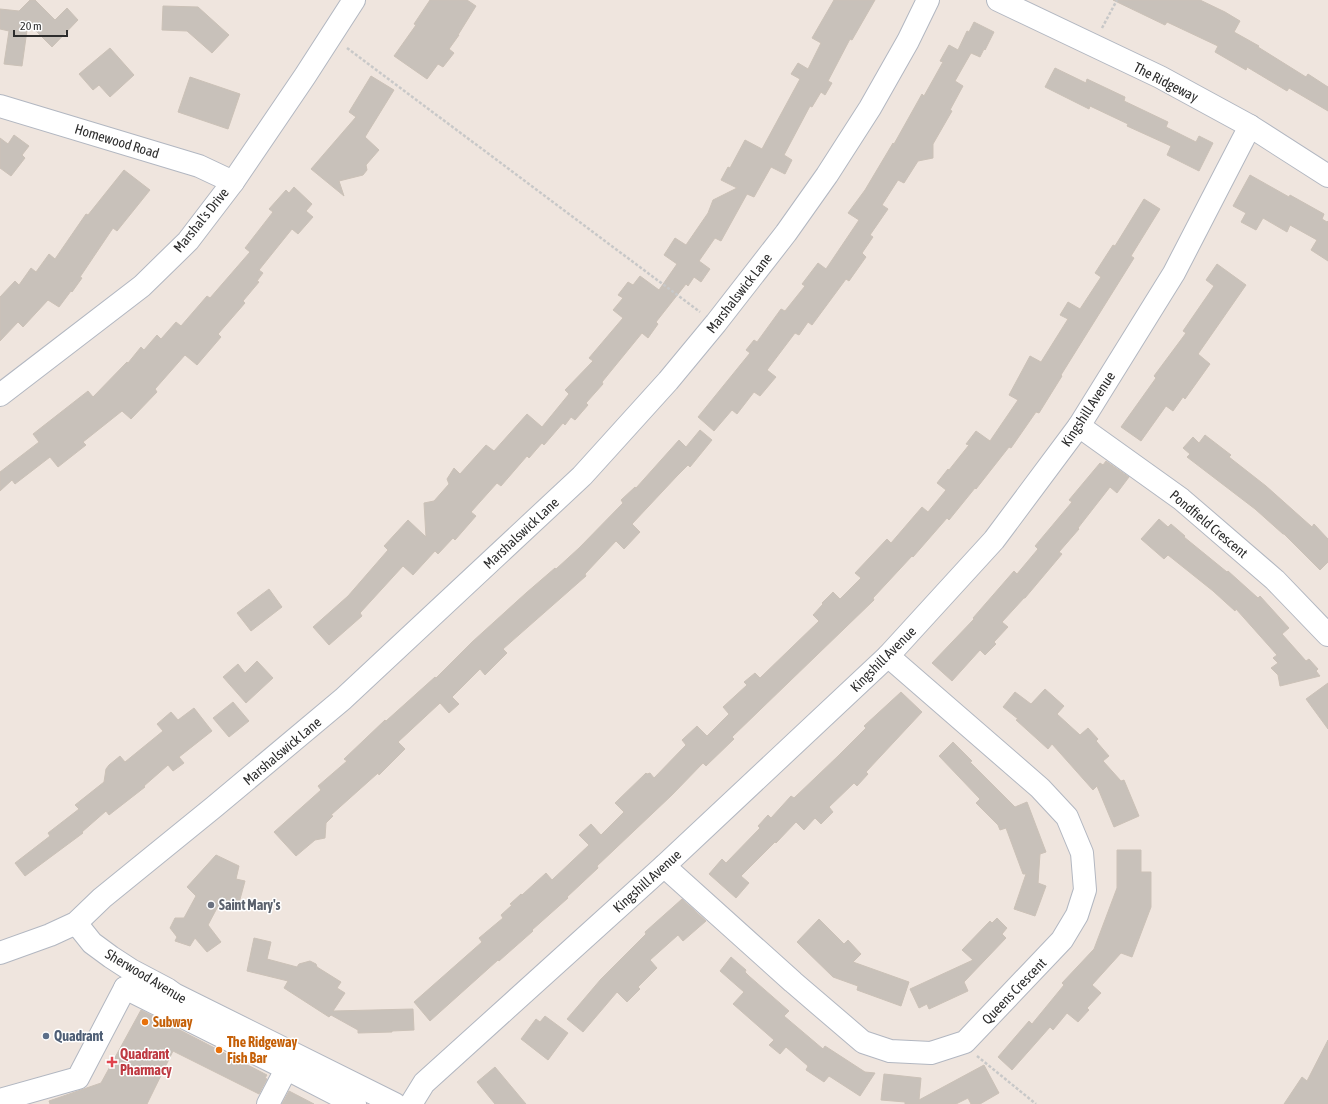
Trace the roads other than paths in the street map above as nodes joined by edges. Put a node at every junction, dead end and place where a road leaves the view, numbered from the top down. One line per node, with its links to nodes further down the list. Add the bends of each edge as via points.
1 (354, 0): 7 (street, Marshal's Drive)
2 (928, 0): 13 (street, Marshalswick Lane, via 874,101 786,234 668,381 582,476 343,699 102,898)
3 (998, 0): 5 (street, The Ridgeway, via 1160,77)
4 (0, 106): 7 (street, Homewood Road, via 199,166)
5 (1250, 126): 6 (street, The Ridgeway); 9 (street, Kingshill Avenue, via 1174,272)
6 (1328, 176)
7 (233, 182): 8 (street, Marshal's Drive, via 188,241 142,286)
8 (0, 396)
9 (1079, 426): 10 (street, Pondfield Crescent, via 1180,499 1275,580); 11 (street, Kingshill Avenue, via 994,540)
10 (1328, 635)
11 (888, 656): 12 (street, Kingshill Avenue); 12 (street, Queens Crescent, via 1040,788 1067,817 1082,853 1085,890 1077,915 1062,940 965,1042 931,1053 890,1051 863,1042)
12 (664, 866): 21 (street, Kingshill Avenue, via 424,1083)
13 (76, 924): 14 (street, Marshalswick Lane); 15 (street, Sherwood Avenue, via 92,943 111,957)
14 (0, 953)
15 (121, 983): 16 (street, Sherwood Avenue, via 167,989); 17 (street, via 78,1078)
16 (290, 1062): 18 (street); 19 (street); 20 (street, Sherwood Avenue)
17 (0, 1100)
18 (268, 1104)
19 (354, 1104)
20 (395, 1104)
21 (411, 1104)

